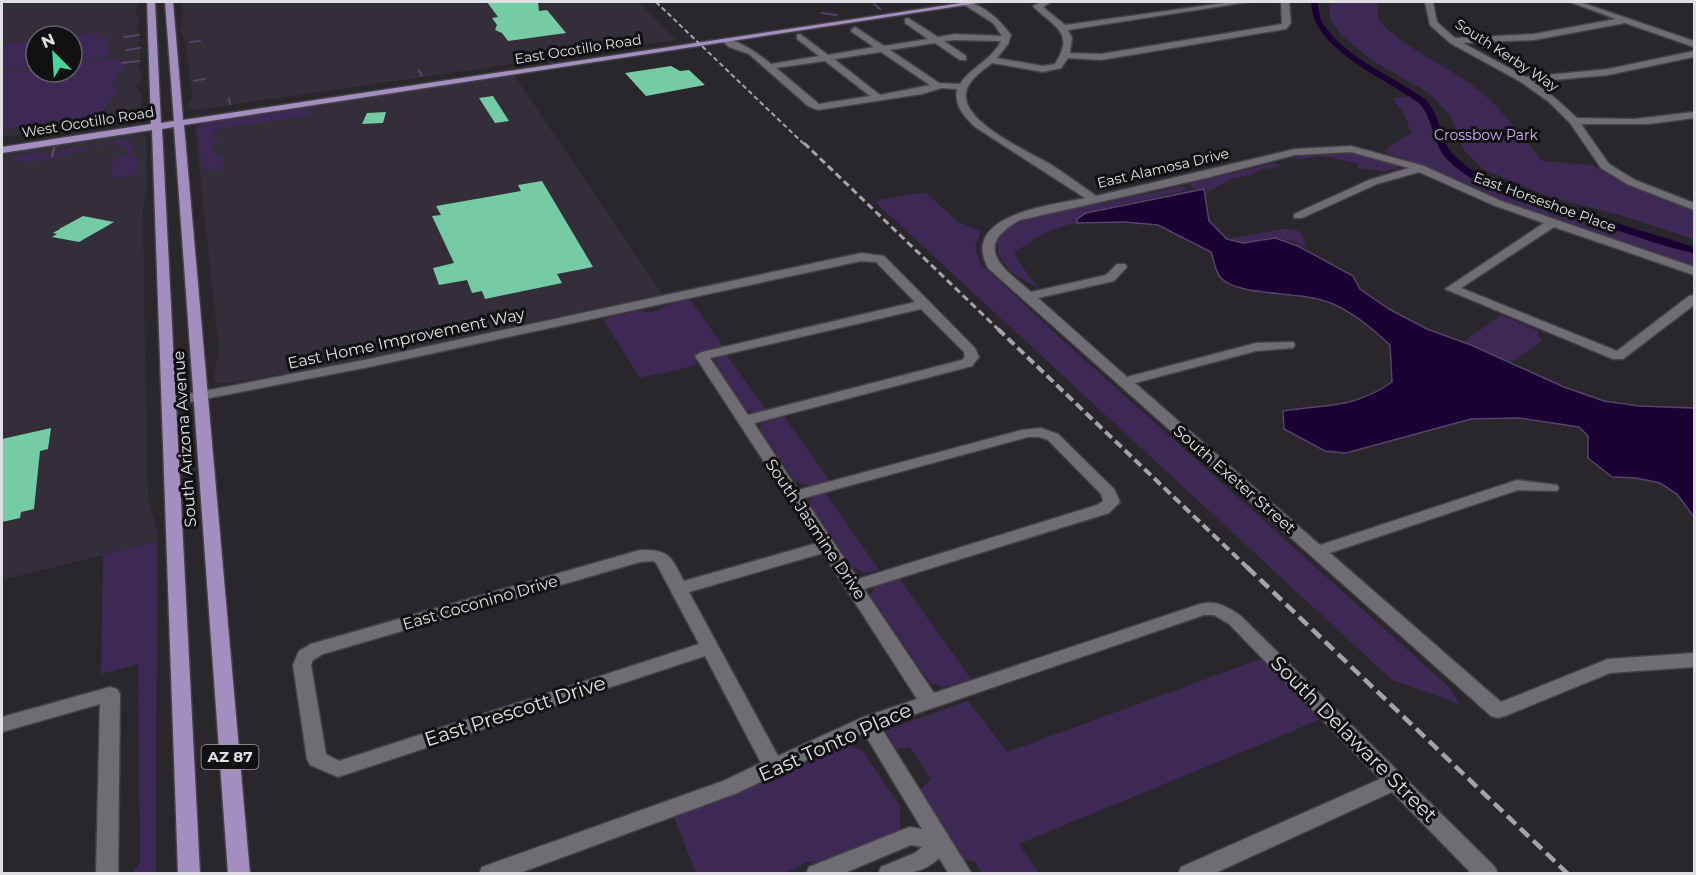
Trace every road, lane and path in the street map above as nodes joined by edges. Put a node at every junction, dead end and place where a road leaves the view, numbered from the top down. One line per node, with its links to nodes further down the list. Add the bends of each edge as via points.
1 (151, 2): 38 (main road, South Arizona Avenue / AZ 87)
2 (169, 2): 36 (main road, South Arizona Avenue / AZ 87)
3 (949, 2): 31 (main road, East Ocotillo Road)
4 (981, 2): 11 (main road, East Ocotillo Road)
5 (1047, 2): 14 (street, via 1037,6)
6 (1244, 2): 14 (street)
7 (1285, 2): 25 (street, via 1286,26 1101,57)
8 (1429, 2): 21 (street, South Kerby Way, via 1433,23)
9 (1574, 2): 12 (street)
10 (1594, 2): 16 (street)
11 (966, 3): 18 (street, via 996,21); 19 (main road, East Ocotillo Road)
12 (1626, 20): 21 (street, via 1534,37); 22 (street)
13 (908, 21): 20 (street)
14 (1063, 28): 25 (street, via 1069,44)
15 (855, 30): 23 (street)
16 (1695, 36)
17 (800, 37): 26 (street)
18 (1006, 39): 20 (street); 28 (street)
19 (725, 40): 29 (street, via 749,50); 31 (main road, East Ocotillo Road)
20 (936, 40): 23 (street); 27 (street)
21 (1453, 41): 30 (street, South Kerby Way)
22 (1695, 44)
23 (882, 48): 26 (street); 32 (street)
24 (1695, 54): 30 (street, via 1608,72)
25 (1066, 55): 28 (street, via 1051,69)
26 (827, 57): 29 (street); 34 (street)
27 (963, 58)
28 (991, 60): 33 (street)
29 (768, 66): 34 (street, via 815,106 824,108)
30 (1524, 80): 37 (street, South Kerby Way)
31 (405, 86): 36 (main road, East Ocotillo Road)
32 (937, 86): 33 (street); 34 (street)
33 (964, 87): 45 (street, via 962,104 979,125)
34 (879, 98)
35 (1695, 115): 37 (street, via 1668,121)
36 (179, 120): 38 (main road, West Ocotillo Road); 57 (main road, South Arizona Avenue / AZ 87)
37 (1574, 121): 46 (street, South Kerby Way, via 1605,166 1631,182)
38 (155, 124): 40 (main road, West Ocotillo Road); 41 (main road, West Ocotillo Road); 58 (main road, South Arizona Avenue / AZ 87)
39 (1374, 141): 43 (street)
40 (2, 144)
41 (2, 150)
42 (1352, 150): 43 (street, East Horseshoe Place); 45 (street, East Alamosa Drive, via 1295,152)
43 (1369, 153): 44 (street, East Horseshoe Place)
44 (1420, 168): 47 (street, via 1372,182); 48 (street, East Horseshoe Place)
45 (1093, 199): 49 (street, East Alamosa Drive, via 1016,217 1001,225)
46 (1695, 207)
47 (1298, 216)
48 (1552, 223): 51 (street, East Horseshoe Place); 53 (street, via 1451,289 1618,356)
49 (990, 239): 52 (street, South Exeter Street, via 987,250 992,265)
50 (1121, 267): 52 (street, via 1110,278)
51 (1695, 271)
52 (1027, 297): 56 (street, South Exeter Street)
53 (1695, 299)
54 (925, 304): 57 (street, East Home Improvement Way, via 880,259 870,256); 59 (street, South Jasmine Drive, via 702,356); 59 (street, via 970,351 972,357 967,363)
55 (1288, 345): 56 (street, via 1256,347)
56 (1123, 382): 63 (street, South Exeter Street)
57 (202, 396): 58 (street, East Home Improvement Way); 78 (main road, South Arizona Avenue / AZ 87)
58 (168, 402): 77 (main road, South Arizona Avenue / AZ 87)
59 (744, 421): 61 (street, South Jasmine Drive)
60 (1551, 488): 63 (street, via 1517,485)
61 (794, 496): 62 (street, South Jasmine Drive); 64 (street, via 1041,432 1053,437 1108,492 1112,502 1103,509)
62 (826, 546): 64 (street, South Jasmine Drive); 65 (street)
63 (1318, 551): 68 (street, South Exeter Street, via 1498,711 1608,666)
64 (854, 586): 69 (street, South Jasmine Drive)
65 (678, 589): 67 (street); 72 (street, East Coconino Drive, via 663,559 656,555 628,559 317,649 306,656 302,665)
66 (1217, 609): 69 (street, East Tonto Place, via 1203,609); 74 (street, South Delaware Street, via 1235,620)
67 (709, 648): 72 (street, East Prescott Drive, via 338,769); 73 (street)
68 (1695, 660)
69 (929, 701): 70 (street, East Tonto Place)
70 (868, 723): 73 (street, East Tonto Place); 75 (street)
71 (2, 724): 76 (street, via 110,694)
72 (320, 762)
73 (774, 768): 79 (street, East Tonto Place, via 730,788)
74 (1396, 781): 83 (street); 84 (street, South Delaware Street)
75 (941, 842): 80 (street, via 910,836); 81 (street, via 923,860); 82 (street)
76 (107, 873)
77 (189, 873)
78 (239, 873)
79 (489, 873)
80 (817, 873)
81 (890, 873)
82 (961, 873)
83 (1189, 873)
84 (1487, 873)

